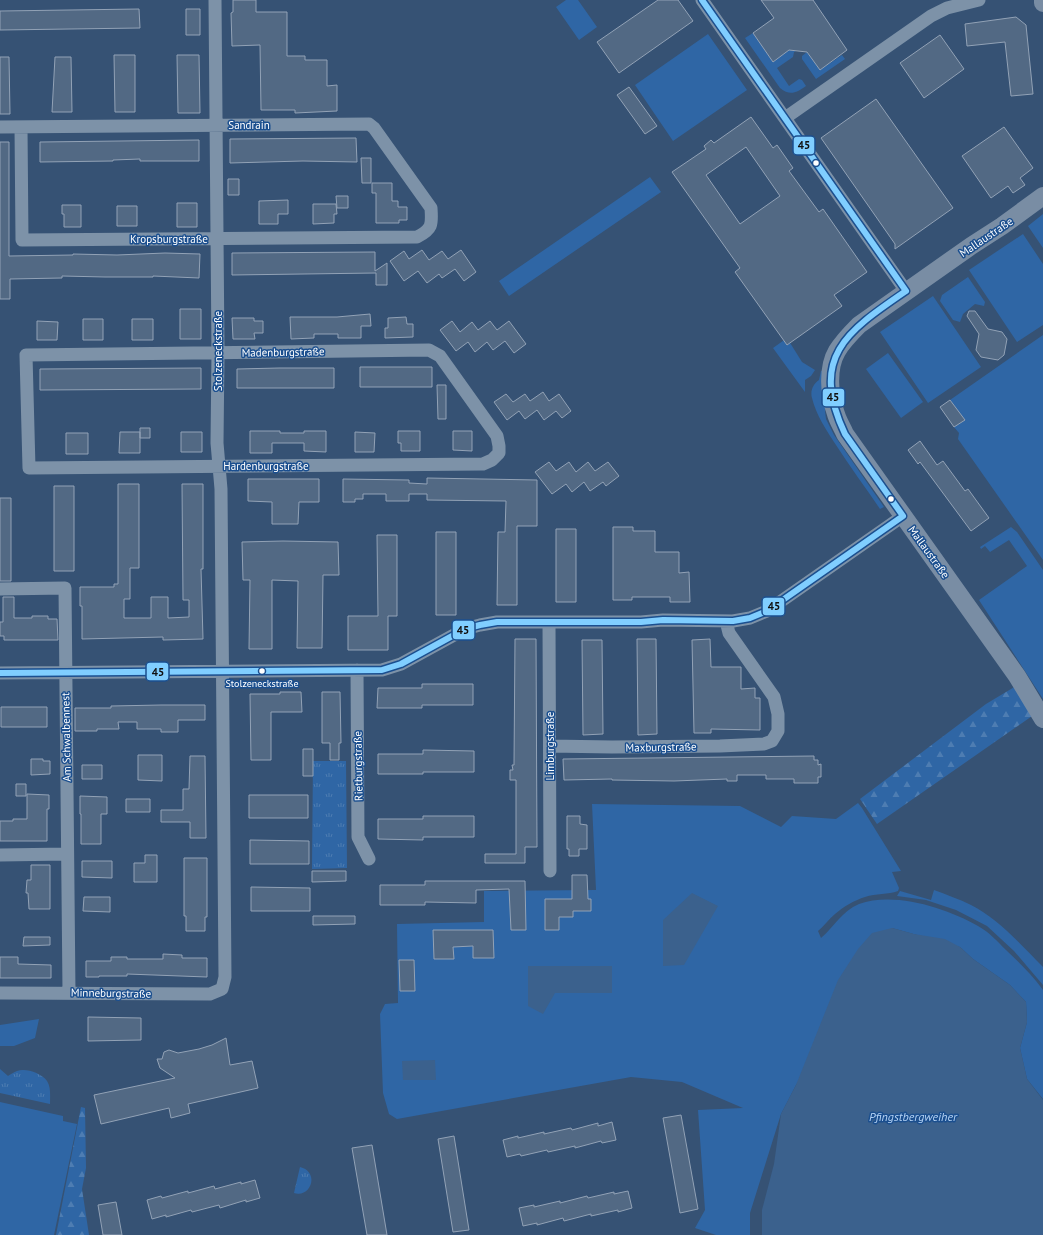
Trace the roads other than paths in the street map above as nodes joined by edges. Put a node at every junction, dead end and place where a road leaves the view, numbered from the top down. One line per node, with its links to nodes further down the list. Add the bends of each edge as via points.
1 (215, 0): 5 (street, Stolzeneckstraße)
2 (702, 0): 4 (street)
3 (979, 0): 4 (street, via 947,8 931,16)
4 (785, 118): 11 (street)
5 (216, 125): 7 (street, Sandrain); 9 (street, Sandrain, via 369,124 431,208 432,222); 10 (street, Stolzeneckstraße)
6 (0, 127): 7 (street, Sandrain)
7 (21, 127): 10 (street, Kropsburgstraße, via 22,240)
8 (1043, 196): 11 (street, Mallaustraße)
9 (427, 232): 10 (street, Kropsburgstraße, via 417,236)
10 (217, 238): 12 (street, Stolzeneckstraße)
11 (906, 291): 16 (street, Mallaustraße, via 850,333 835,356 830,381 833,405 839,421)
12 (218, 352): 13 (street, Madenburgstraße, via 429,350 440,356 497,436); 14 (street, Stolzeneckstraße); 15 (street, Madenburgstraße, via 26,355)
13 (499, 453): 14 (street, Hardenburgstraße, via 483,464)
14 (219, 466): 15 (street, Hardenburgstraße); 21 (street, Stolzeneckstraße)
15 (29, 468)
16 (903, 516): 18 (street, via 767,611 750,618); 24 (street, Mallaustraße, via 1013,670)
17 (0, 589): 22 (street, Am Schwalbennest, via 65,588)
18 (726, 621): 19 (street); 25 (street, Maxburgstraße, via 729,633 774,697 778,731 772,741 764,744 720,746)
19 (549, 622): 20 (street, via 480,624 455,634 401,664 382,670); 25 (street, Limburgstraße)
20 (357, 670): 21 (street); 28 (street, Rietburgstraße, via 358,837)
21 (222, 671): 22 (street); 30 (street, Stolzeneckstraße, via 225,969)
22 (65, 672): 23 (street); 26 (street, Am Schwalbennest)
23 (0, 673)
24 (1043, 719)
25 (550, 746): 29 (street, Limburgstraße)
26 (67, 854): 27 (street); 31 (street, Am Schwalbennest)
27 (0, 855)
28 (369, 859)
29 (550, 871)
30 (222, 989): 31 (street, Minneburgstraße, via 210,994)
31 (69, 992): 32 (street, Minneburgstraße)
32 (0, 993)

